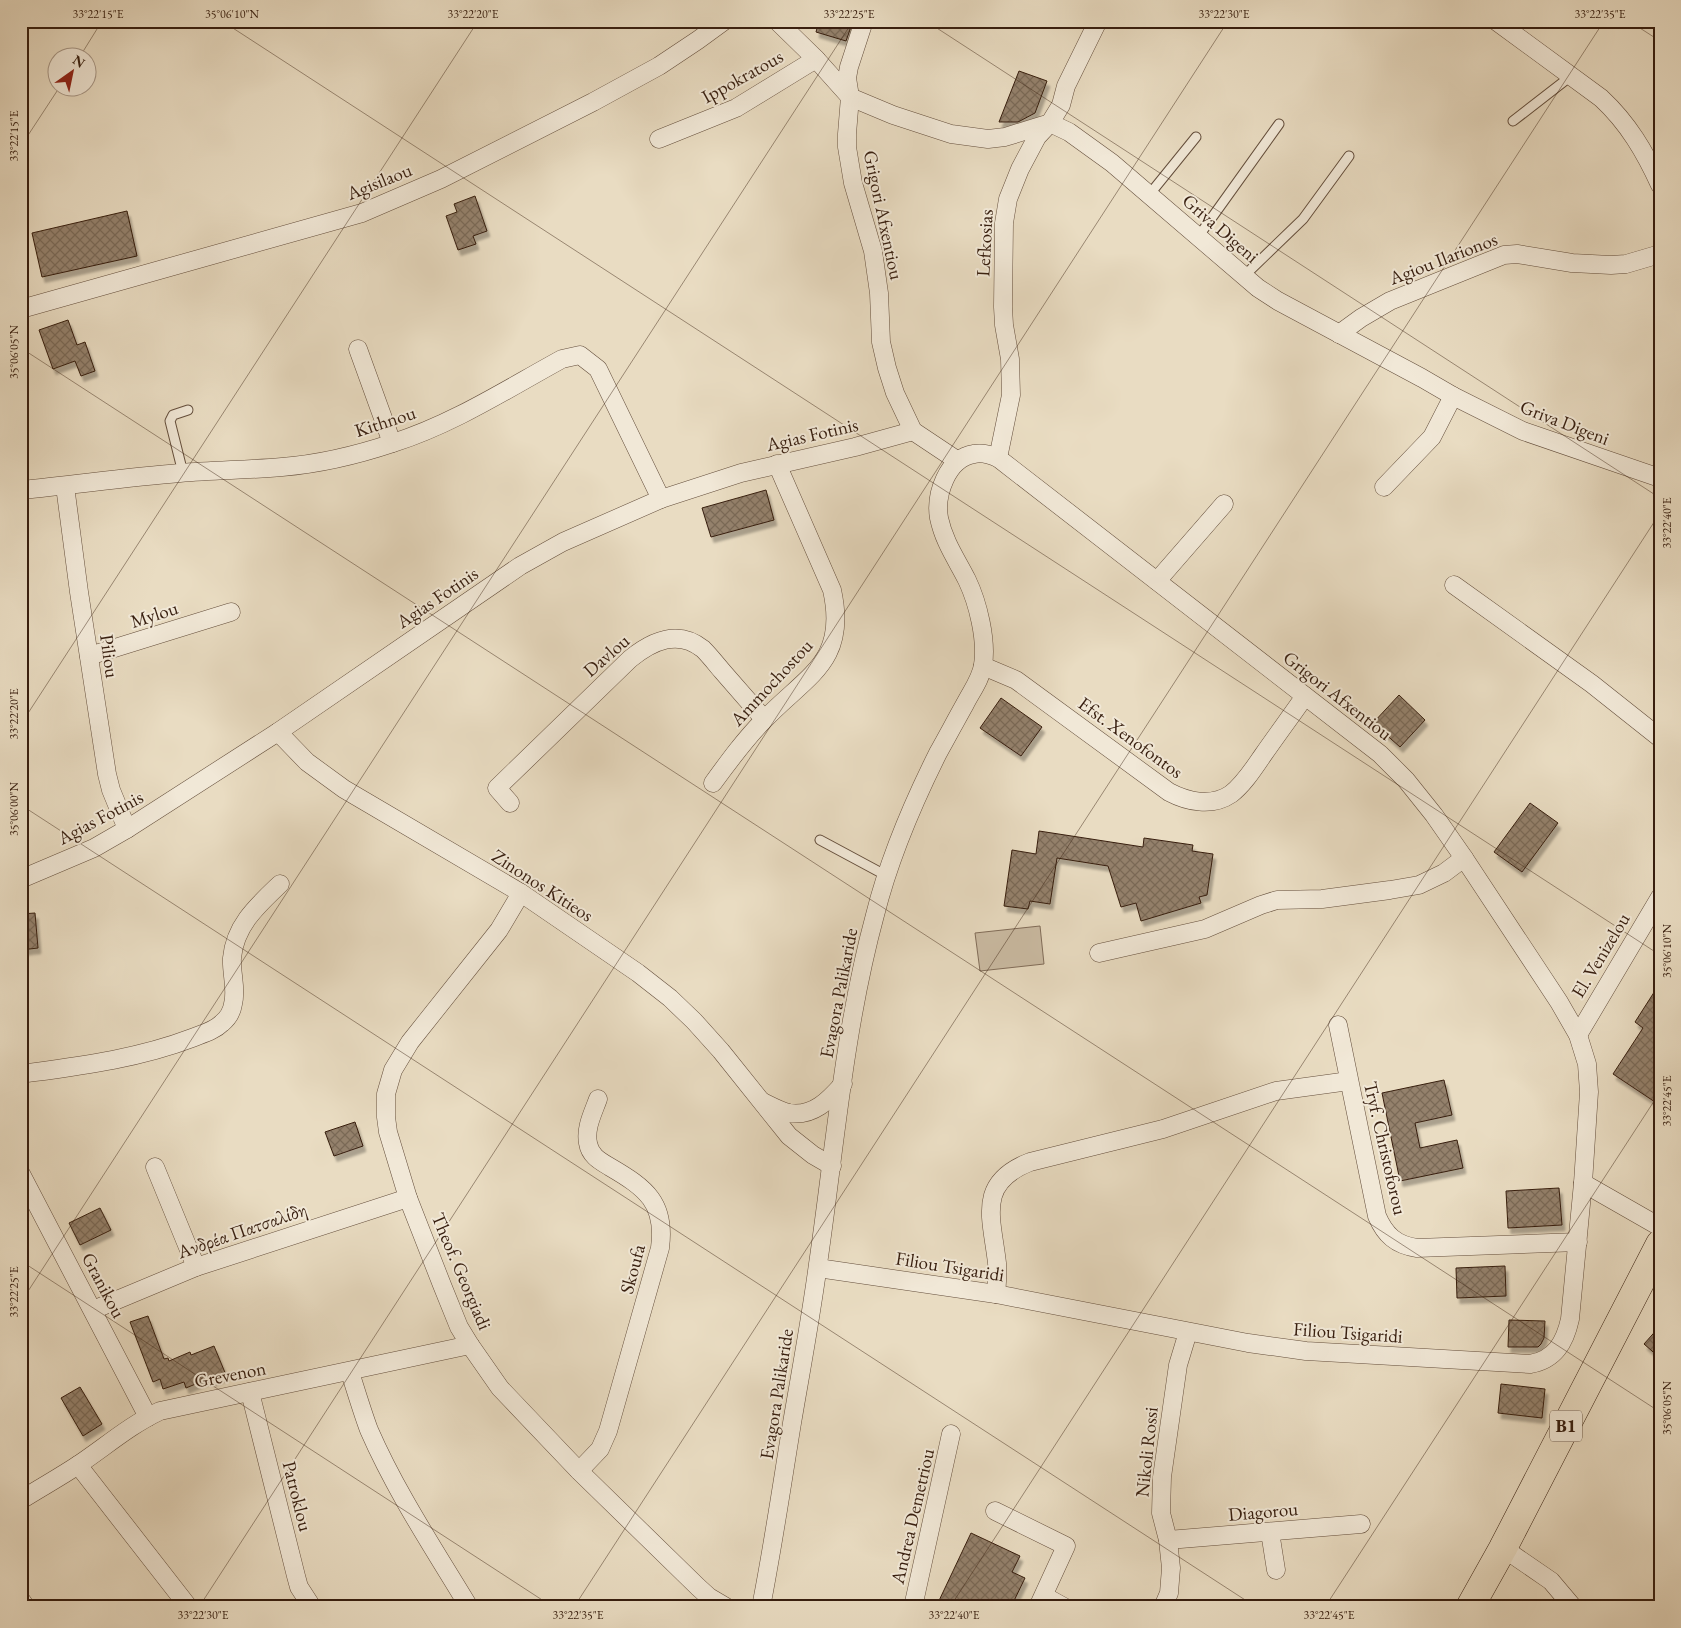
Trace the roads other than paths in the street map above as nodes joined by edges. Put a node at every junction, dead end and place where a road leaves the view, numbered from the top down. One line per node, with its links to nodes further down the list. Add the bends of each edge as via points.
1 (724, 21): 20 (street, Agisilaou, via 659,66 593,102 441,178 362,212)
2 (777, 21): 6 (street)
3 (864, 21): 8 (street, Grigori Afxentiou, via 849,67)
4 (1098, 21): 10 (street, Lefkosias)
5 (1496, 21): 7 (street)
6 (816, 59): 8 (street); 13 (street, Ippokratous, via 736,108)
7 (1571, 76): 9 (lane); 15 (street, via 1617,113 1641,146)
8 (850, 97): 10 (street, via 928,128 968,137 1005,137); 25 (street, Grigori Afxentiou, via 849,167 873,251 881,342 895,392)
9 (1513, 121)
10 (1050, 124): 16 (street, Griva Digeni, via 1069,132); 27 (street, Lefkosias, via 1037,136 1020,169 1005,212 1002,307 1010,359 1011,395)
11 (1279, 124): 17 (lane)
12 (1196, 137): 16 (lane)
13 (659, 139)
14 (1349, 156): 19 (lane, via 1303,219)
15 (1660, 185)
16 (1149, 195): 17 (street, Griva Digeni)
17 (1198, 237): 19 (street, Griva Digeni)
18 (1660, 254): 21 (street, Agiou Ilarionos, via 1611,265 1504,255 1390,301)
19 (1244, 276): 21 (street, Griva Digeni, via 1273,298)
20 (21, 308)
21 (1339, 334): 23 (street, Griva Digeni)
22 (358, 349): 26 (street)
23 (1453, 396): 31 (street, Griva Digeni, via 1523,431); 33 (street, via 1432,437)
24 (188, 410): 30 (lane, via 172,415 170,421)
25 (913, 431): 28 (street); 29 (street, Agias Fotinis)
26 (392, 443): 30 (street, Kithnou, via 313,463); 35 (street, Kithnou, via 464,414 562,359 580,355 598,369)
27 (998, 458): 28 (street, via 974,454); 37 (street, Grigori Afxentiou)
28 (958, 461): 41 (street, Evagora Palikaride, via 941,489 938,514 944,538 976,605 983,643)
29 (777, 464): 35 (street, Agias Fotinis); 43 (street, Ammochostou, via 832,590 836,621 831,648 817,670)
30 (183, 473): 32 (street, Kithnou)
31 (1660, 478)
32 (65, 486): 34 (street, Kithnou); 40 (street, Piliou)
33 (1384, 487)
34 (21, 490)
35 (660, 499): 44 (street, Agias Fotinis, via 563,542 520,566)
36 (1224, 504): 37 (street)
37 (1158, 581): 42 (street, Grigori Afxentiou)
38 (1454, 585): 45 (street, via 1592,684)
39 (231, 612): 40 (street, Mylou)
40 (89, 656): 48 (street, Piliou, via 111,790)
41 (983, 666): 42 (street, Efst. Xenofontos, via 1016,680 1169,792 1195,802 1231,794); 51 (street, Evagora Palikaride, via 918,794)
42 (1305, 696): 50 (street, Grigori Afxentiou, via 1380,754 1406,780)
43 (764, 719): 46 (street, Ammochostou); 47 (street, Davlou, via 702,649 682,638 662,640 630,659 497,788)
44 (278, 732): 48 (street, Agias Fotinis); 54 (street, Zinonos Kitieos, via 307,762 347,791)
45 (1660, 738)
46 (713, 783)
47 (510, 803)
48 (127, 829): 52 (street, Agias Fotinis, via 94,848)
49 (820, 840): 51 (lane)
50 (1464, 858): 56 (street, via 1419,885 1322,899 1277,900 1205,928); 58 (street, Grigori Afxentiou)
51 (887, 876): 61 (street, Evagora Palikaride, via 866,952)
52 (21, 879)
53 (280, 884): 59 (street, via 240,928 232,959 233,1004 227,1018 216,1028 170,1047)
54 (521, 894): 63 (street, Zinonos Kitieos, via 670,998); 68 (street, Theof. Georgiadi, via 499,930 410,1042 388,1082 386,1117)
55 (1660, 897): 58 (street, El. Venizelou)
56 (1099, 953)
57 (1338, 1025): 60 (street, Tryf. Christoforou)
58 (1578, 1035): 67 (street, Filiou Tsigaridi, via 1588,1064 1589,1092)
59 (21, 1074)
60 (1349, 1081): 70 (street, Tryf. Christoforou, via 1377,1216 1394,1241 1417,1248); 74 (street, via 1276,1091 1163,1128 1030,1162 1012,1170 999,1184 991,1201 997,1265)
61 (843, 1084): 63 (street, Zinonos Kitieos, via 829,1100 806,1113 789,1113); 64 (street, Evagora Palikaride)
62 (598, 1099): 83 (street, Skoufa, via 588,1126 588,1145 592,1154 647,1194 659,1213 662,1236 608,1431 600,1449)
63 (762, 1102): 64 (street, Zinonos Kitieos, via 788,1136)
64 (832, 1166): 73 (street, Evagora Palikaride)
65 (155, 1167): 72 (street)
66 (21, 1174): 75 (street, Granikou)
67 (1583, 1183): 69 (street); 70 (street, Filiou Tsigaridi)
68 (408, 1198): 72 (street, Ανδρέα Πατσαλίδη); 77 (street, Theof. Georgiadi, via 459,1327)
69 (1660, 1227)
70 (1578, 1242): 76 (street, Filiou Tsigaridi, via 1568,1330 1557,1350 1537,1363 1314,1352)
71 (1660, 1244): 89 (main road, B1)
72 (196, 1267): 75 (street, Ανδρέα Πατσαλίδη)
73 (818, 1268): 74 (street, Filiou Tsigaridi); 98 (street, Evagora Palikaride)
74 (996, 1294): 76 (street, Filiou Tsigaridi)
75 (93, 1310): 80 (street, Granikou)
76 (1188, 1332): 88 (street, Nikoli Rossi, via 1178,1365 1162,1477 1161,1513)
77 (470, 1345): 78 (street, Grevenon); 83 (street, Theof. Georgiadi, via 500,1388)
78 (350, 1372): 79 (street, Grevenon); 96 (street, via 369,1429 382,1456)
79 (250, 1392): 80 (street, Grevenon, via 171,1408); 95 (street, Patroklou, via 299,1587)
80 (148, 1416): 82 (street, Grevenon)
81 (951, 1434): 99 (street, Andrea Demetriou)
82 (78, 1465): 84 (street, Grevenon); 93 (street)
83 (579, 1471): 97 (street, Theof. Georgiadi, via 698,1587)
84 (21, 1500)
85 (995, 1511): 92 (street, via 1066,1546)
86 (1361, 1524): 87 (street, Diagorou)
87 (1270, 1532): 88 (street, Diagorou); 90 (street)
88 (1168, 1540): 101 (street, Nikoli Rossi, via 1171,1581)
89 (1503, 1548): 102 (main road, B1); 103 (street, via 1551,1581)
90 (1276, 1570)
91 (21, 1600): 94 (street)
92 (1041, 1601): 100 (street)
93 (187, 1605)
94 (26, 1607)
95 (312, 1607)
96 (468, 1607)
97 (726, 1607)
98 (761, 1607)
99 (913, 1607)
100 (1064, 1607)
101 (1163, 1607)
102 (1470, 1607)
103 (1573, 1607)

